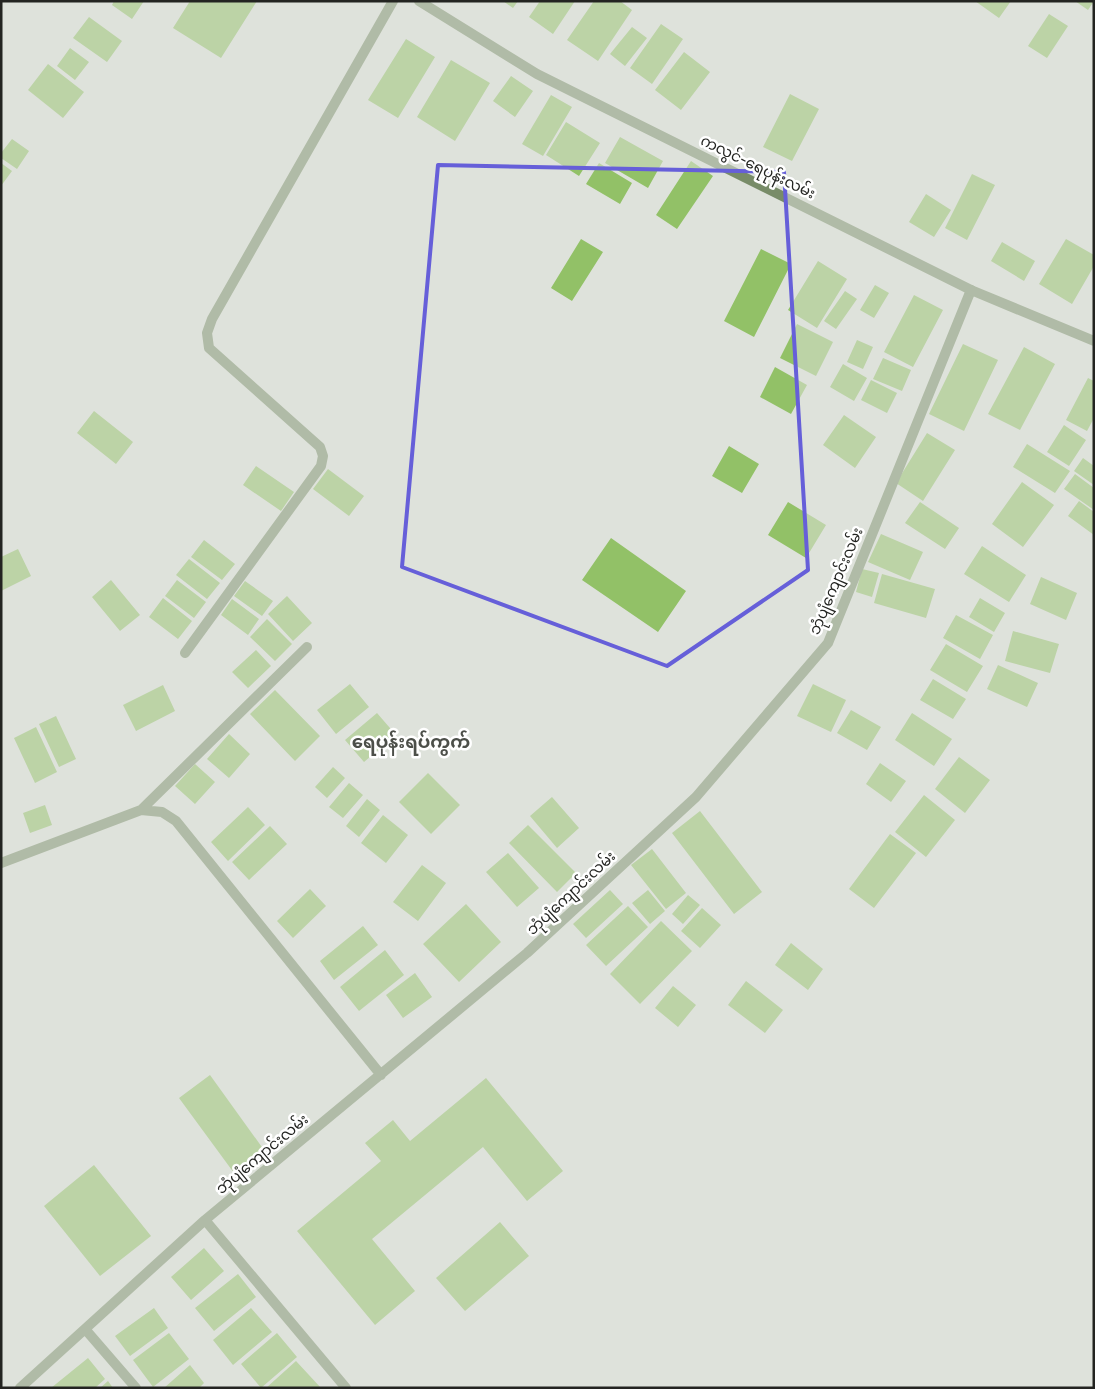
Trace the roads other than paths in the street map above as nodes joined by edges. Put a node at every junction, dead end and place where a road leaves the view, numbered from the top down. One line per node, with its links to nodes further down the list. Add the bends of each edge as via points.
1 (393, 1): 6 (street, via 206,333 209,348 320,448 323,456 321,466)
2 (419, 1): 3 (street, ကလွင်-ရေပုန်းလမ်း, via 537,74)
3 (971, 290): 4 (street, ကလွင်-ရေပုန်းလမ်း); 9 (street, ဘုံပျံကျောင်းလမ်း, via 828,643 696,797 527,953)
4 (1094, 341)
5 (308, 647): 7 (street)
6 (186, 653)
7 (141, 810): 8 (street); 9 (street, via 162,812 176,821)
8 (1, 863)
9 (380, 1075): 10 (street, ဘုံပျံကျောင်းလမ်း)
10 (205, 1220): 11 (street, ဘုံပျံကျောင်းလမ်း); 14 (street)
11 (85, 1329): 12 (street, ဘုံပျံကျောင်းလမ်း); 13 (street)
12 (20, 1388)
13 (136, 1388)
14 (346, 1388)

